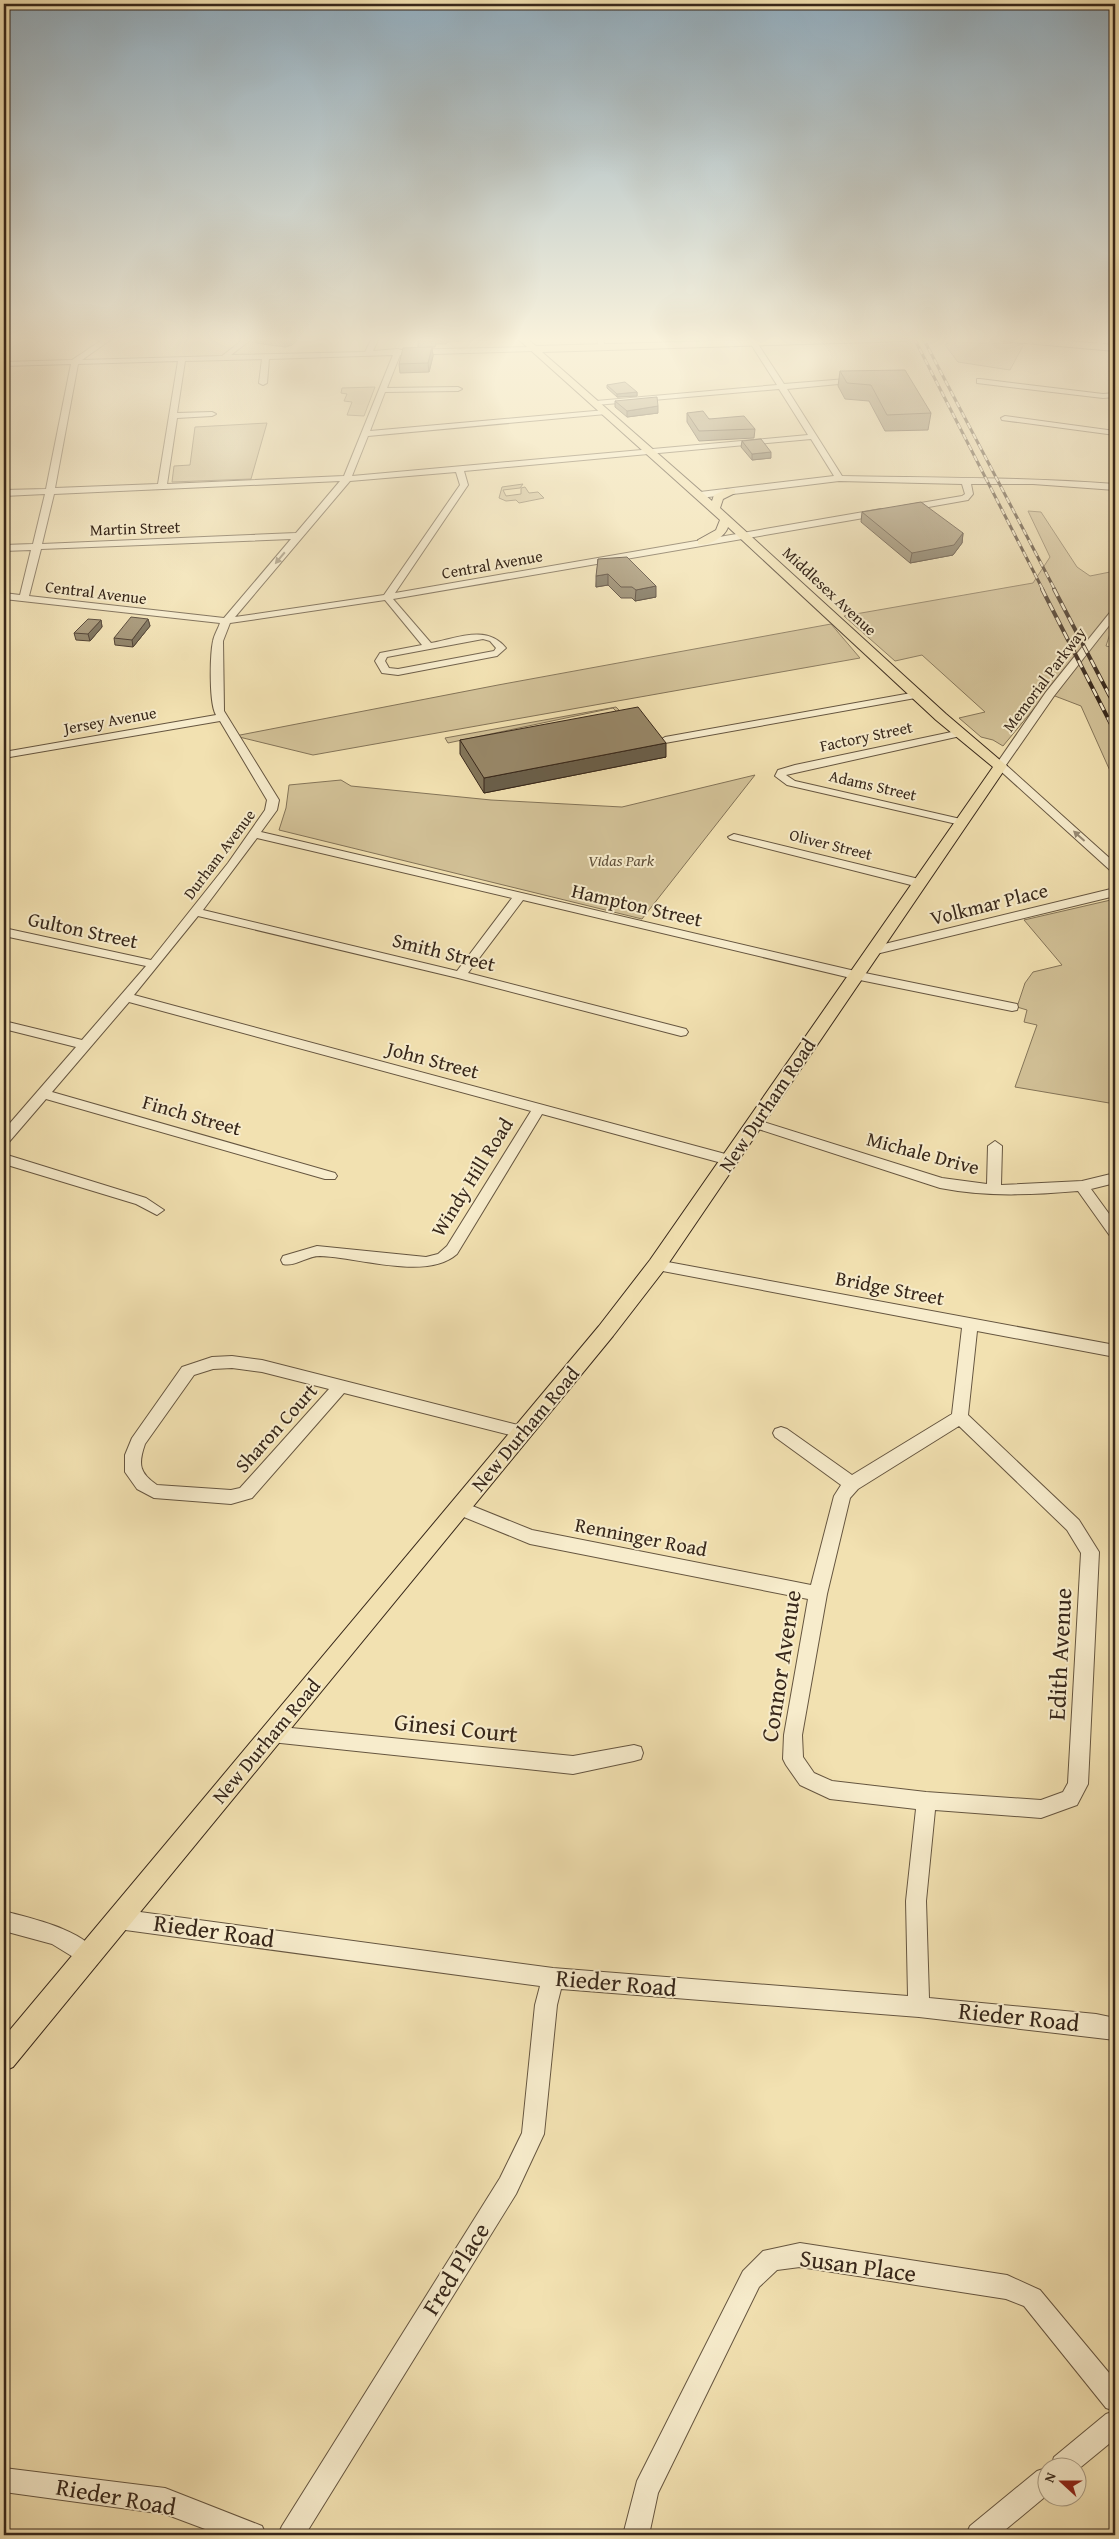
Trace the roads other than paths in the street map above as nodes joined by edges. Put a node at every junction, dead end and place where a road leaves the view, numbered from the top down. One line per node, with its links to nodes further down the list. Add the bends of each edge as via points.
1 (56, 456): 13 (street)
2 (167, 456): 11 (street)
3 (357, 456): 9 (street, Durham Avenue)
4 (600, 456): 7 (street)
5 (656, 456): 16 (main road, Middlesex Avenue)
6 (824, 456): 8 (street)
7 (459, 469): 9 (street); 25 (street, via 464,485)
8 (839, 478): 10 (street); 14 (street)
9 (348, 479): 11 (street); 20 (street, Durham Avenue)
10 (966, 482): 12 (street, via 1033,481); 19 (street, Central Avenue, via 969,494 965,498)
11 (162, 486): 13 (street)
12 (1115, 487)
13 (50, 490): 15 (street); 22 (street)
14 (731, 491): 16 (street); 17 (main road, via 718,497)
15 (4, 493)
16 (700, 495): 17 (main road, Middlesex Avenue)
17 (715, 508): 18 (main road, Middlesex Avenue)
18 (726, 518): 19 (main road, Middlesex Avenue); 21 (main road, via 721,532)
19 (744, 535): 21 (street, Central Avenue); 30 (main road, Middlesex Avenue)
20 (298, 536): 22 (street, Martin Street); 28 (street, Durham Avenue, one-way to 28)
21 (702, 542): 25 (street, Central Avenue)
22 (38, 546): 23 (street, Martin Street); 26 (street)
23 (4, 548)
24 (4, 596): 26 (street, Central Avenue)
25 (387, 597): 28 (street, Central Avenue); 29 (street)
26 (24, 599): 28 (street, Central Avenue)
27 (1115, 612): 35 (street, Memorial Parkway, via 1050,694)
28 (226, 621): 31 (street, Durham Avenue, via 218,640 218,706)
29 (428, 646): 29 (street, via 384,655 380,661 386,671 398,672 496,653 501,648 494,639 483,636)
30 (917, 695): 32 (main road, Middlesex Avenue); 33 (street)
31 (222, 717): 34 (street, Jersey Avenue); 38 (street, Durham Avenue, via 257,768 273,800 271,810)
32 (961, 733): 35 (main road, Middlesex Avenue); 36 (street, Factory Street, via 790,769)
33 (666, 740)
34 (4, 755)
35 (1000, 766): 37 (main road, New Durham Road); 40 (street, Middlesex Avenue, one-way to 35)
36 (780, 776): 37 (street, Adams Street, via 791,783)
37 (961, 822): 41 (main road, New Durham Road)
38 (256, 834): 43 (street, Hampton Street); 44 (street, Durham Avenue)
39 (734, 837): 41 (street, Oliver Street)
40 (1115, 869)
41 (919, 883): 46 (main road, New Durham Road)
42 (1115, 892): 46 (street, Volkmar Place)
43 (519, 897): 48 (street); 49 (street, Hampton Street)
44 (196, 912): 47 (street, Durham Avenue); 48 (street, Smith Street)
45 (4, 932): 47 (street, Gulton Street)
46 (872, 951): 49 (main road, New Durham Road)
47 (154, 964): 50 (street, Durham Avenue)
48 (460, 975): 53 (street, Smith Street)
49 (856, 975): 51 (street, Hampton Street); 57 (main road, New Durham Road)
50 (126, 997): 54 (street, Durham Avenue); 56 (street, John Street)
51 (1012, 1007)
52 (4, 1025): 54 (street)
53 (682, 1032)
54 (86, 1045): 55 (street, Durham Avenue)
55 (44, 1094): 58 (street, Durham Avenue); 62 (street, Finch Street)
56 (538, 1110): 61 (street, John Street); 68 (street, Windy Hill Road, via 452,1250 443,1258 426,1262 317,1251)
57 (754, 1123): 61 (main road, New Durham Road); 65 (street, Michale Drive, via 940,1183)
58 (4, 1138)
59 (995, 1146): 65 (street)
60 (4, 1159): 66 (street, via 141,1201)
61 (729, 1160): 69 (main road, New Durham Road)
62 (330, 1176)
63 (1115, 1178): 64 (street, Michale Drive)
64 (1082, 1186): 65 (street, Michale Drive); 67 (street)
65 (994, 1190)
66 (157, 1210)
67 (1115, 1232)
68 (288, 1260)
69 (657, 1265): 70 (street, Bridge Street); 74 (main road, New Durham Road)
70 (970, 1325): 71 (street, Bridge Street); 73 (street)
71 (1115, 1351)
72 (341, 1386): 72 (street, Sharon Court, via 262,1366 232,1362 195,1368 188,1371 138,1442 133,1472 154,1491 230,1498 246,1493); 74 (street, Sharon Court)
73 (960, 1417): 76 (street, Connor Avenue); 81 (street, Edith Avenue, via 1073,1525 1090,1552 1078,1784 1070,1799 1041,1809)
74 (522, 1432): 77 (main road, New Durham Road)
75 (781, 1433): 76 (street)
76 (852, 1484): 78 (street, Connor Avenue, via 842,1496 836,1514)
77 (460, 1508): 78 (street, Renninger Road, via 530,1536); 79 (main road, New Durham Road)
78 (818, 1594): 81 (street, Connor Avenue, via 793,1735 793,1759 806,1779 830,1790)
79 (272, 1734): 80 (street, Ginesi Court, via 573,1765); 82 (main road, New Durham Road)
80 (634, 1753)
81 (926, 1800): 86 (street, via 916,1901)
82 (118, 1919): 84 (main road, New Durham Road); 85 (street, Rieder Road)
83 (4, 1921): 84 (street, via 57,1936)
84 (88, 1956): 88 (main road, New Durham Road)
85 (553, 1978): 86 (street, Rieder Road); 95 (street, Fred Place, via 546,2005 533,2134 512,2177)
86 (919, 2007): 87 (street, Rieder Road)
87 (1115, 2029)
88 (4, 2058)
89 (1115, 2399): 96 (street, Susan Place, via 1032,2298 1007,2288 800,2255 770,2259 751,2279 646,2490)
90 (1115, 2423): 91 (street)
91 (1075, 2456)
92 (4, 2480): 94 (street, Rieder Road, via 165,2501)
93 (1036, 2488): 97 (street)
94 (253, 2535)
95 (291, 2535)
96 (636, 2535)
97 (979, 2535)

